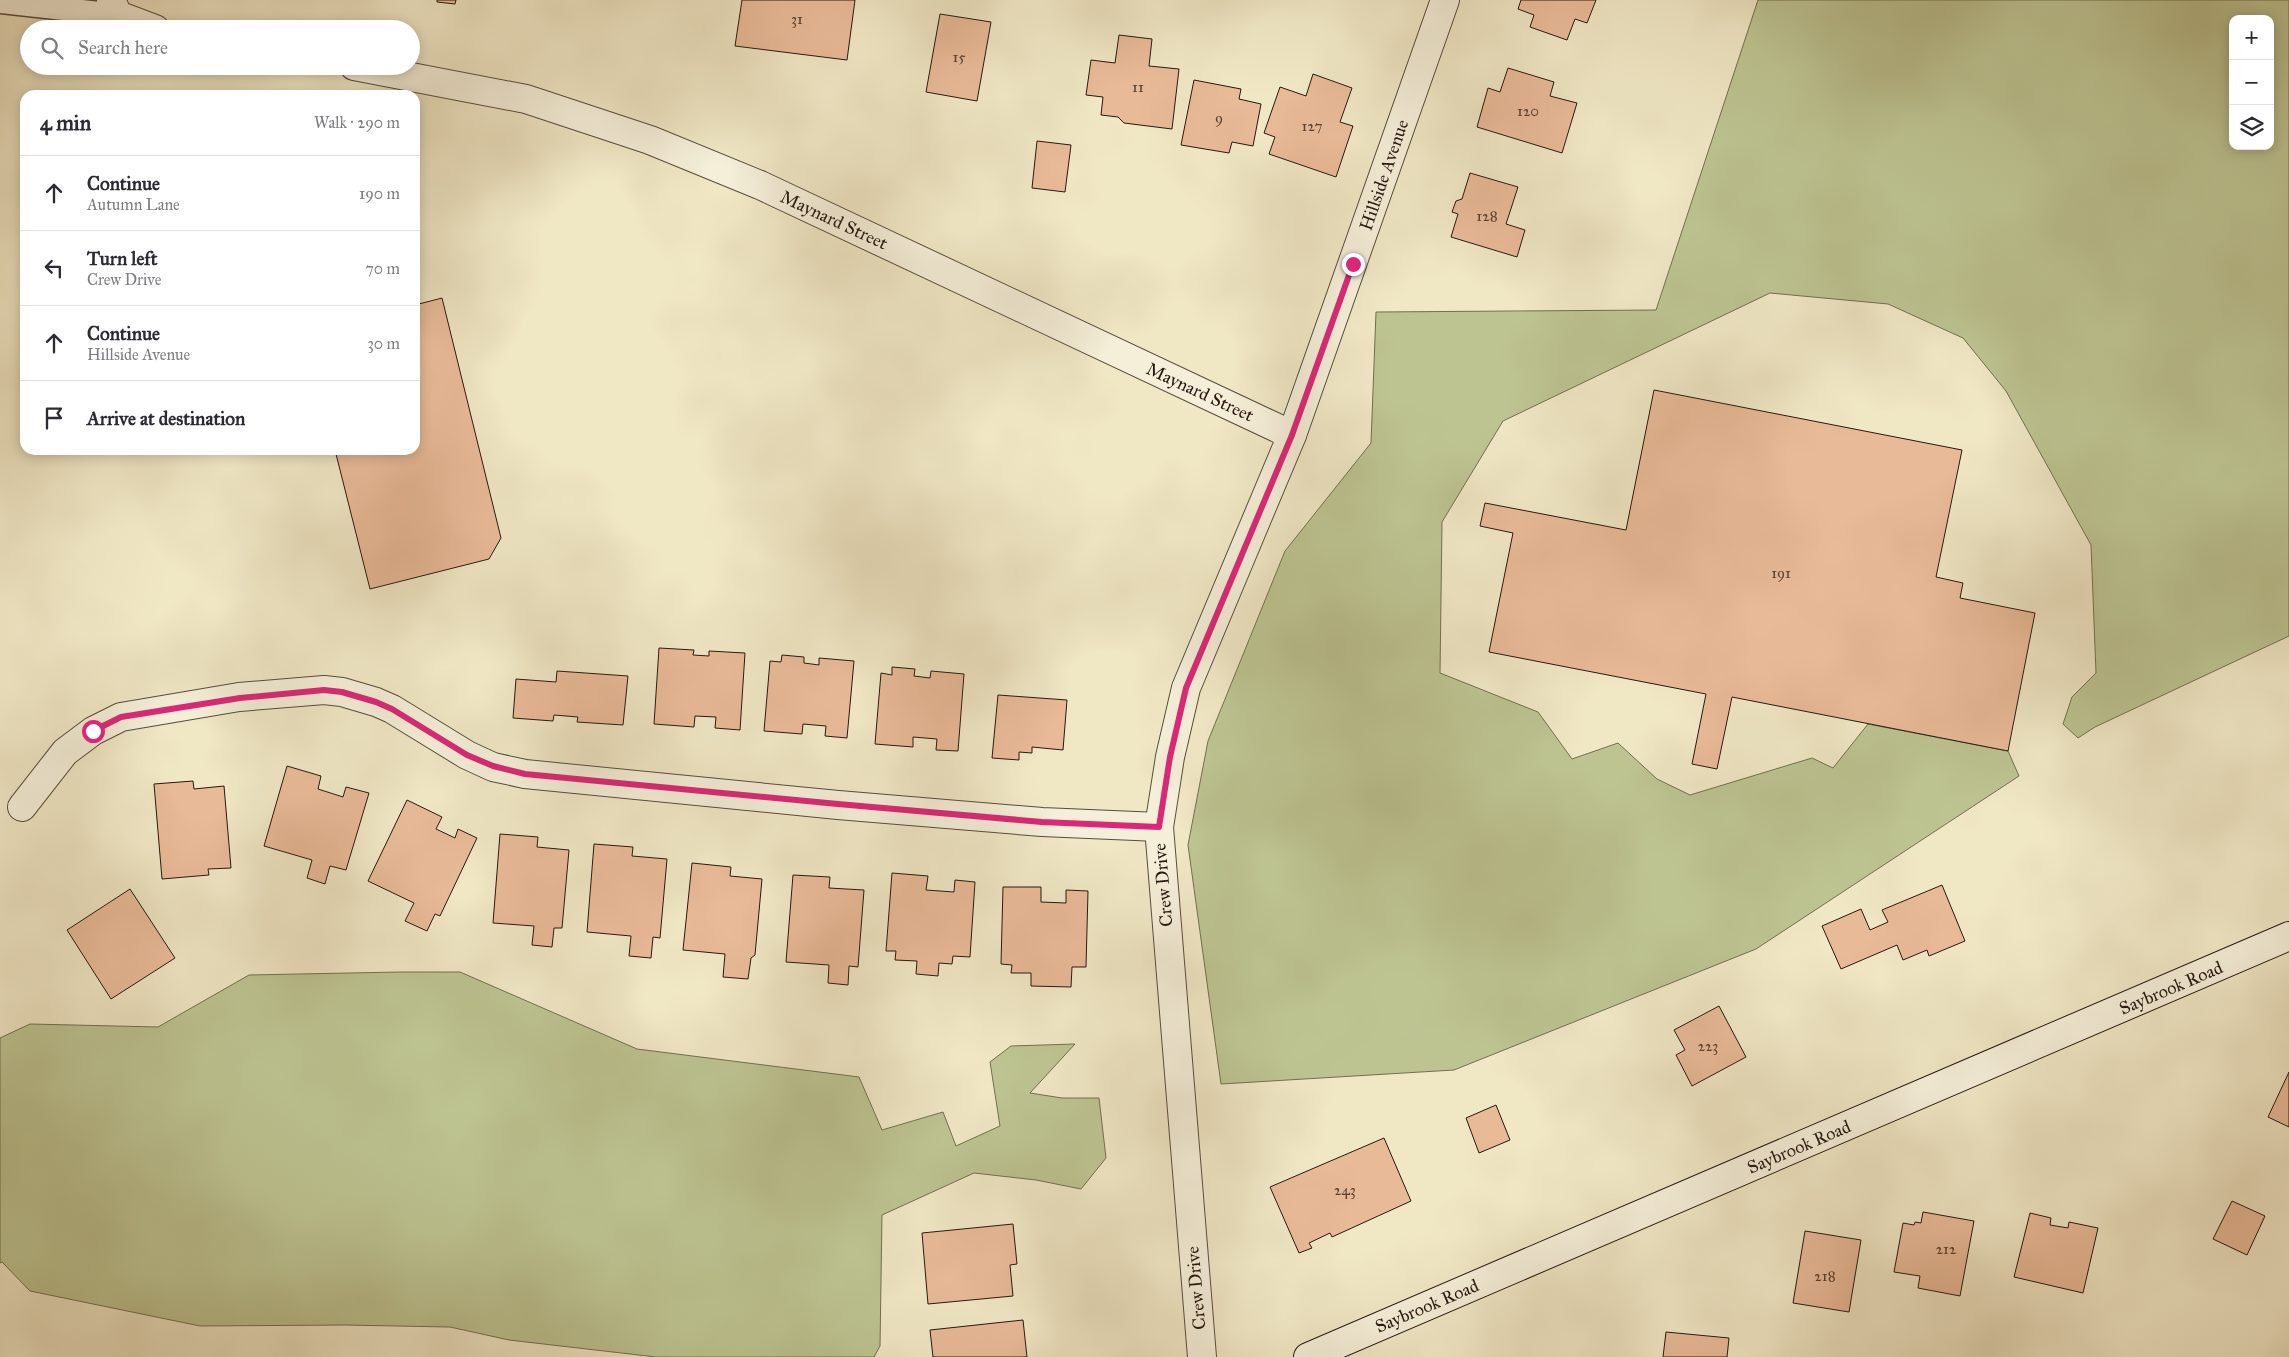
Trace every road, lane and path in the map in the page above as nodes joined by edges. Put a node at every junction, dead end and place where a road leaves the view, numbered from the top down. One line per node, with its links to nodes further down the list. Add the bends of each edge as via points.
1 (1445, 0): 6 (street, Hillside Avenue)
2 (0, 2): 3 (lane)
3 (114, 7): 4 (street)
4 (138, 20)
5 (402, 75): 6 (street, Maynard Street, via 526,98 650,140 760,186)
6 (1292, 435): 8 (street, Crew Drive, via 1186,688 1170,757)
7 (22, 807): 8 (street, via 64,752 93,731 121,717 240,698 324,690 376,702 467,755 525,774 1042,822)
8 (1159, 827): 10 (street, Crew Drive)
9 (2289, 936): 11 (street, Saybrook Road)
10 (1202, 1357)
11 (1308, 1357)

